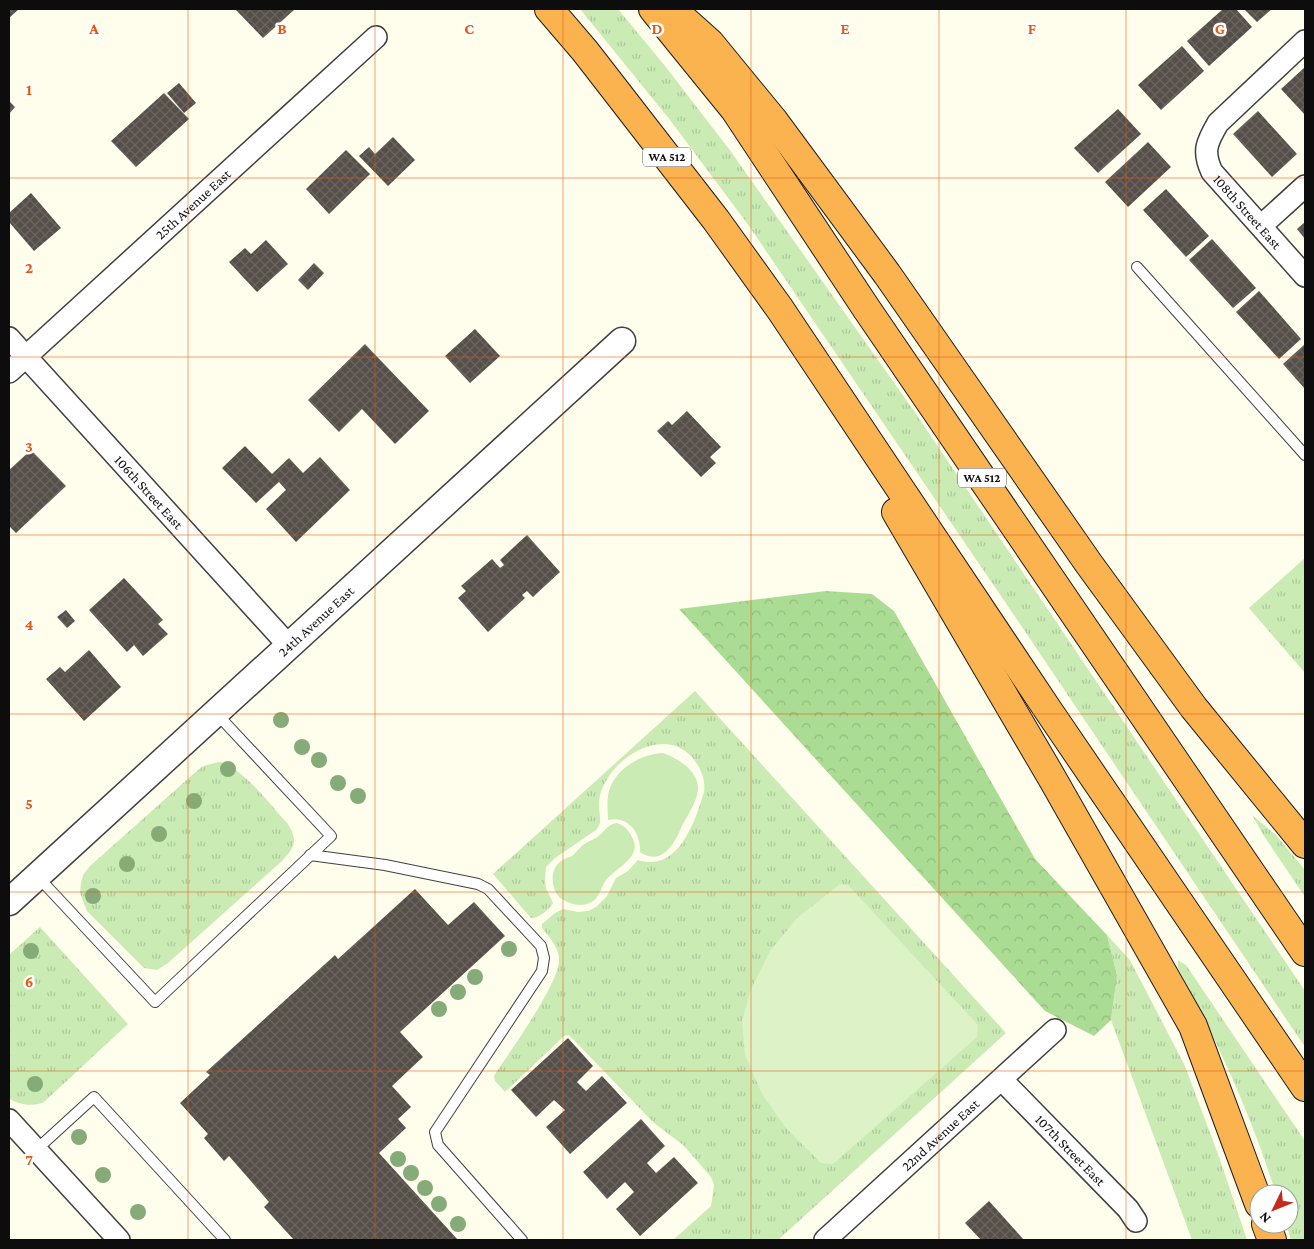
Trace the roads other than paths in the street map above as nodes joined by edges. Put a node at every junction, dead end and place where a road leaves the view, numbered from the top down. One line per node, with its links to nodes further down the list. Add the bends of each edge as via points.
1 (549, 9): 10 (highway, WA 512, via 716,220)
2 (653, 9): 22 (highway, WA 512, via 735,110 871,316)
3 (672, 9): 18 (highway, via 710,43 774,121 887,274 1089,564 1194,708)
4 (376, 37): 13 (street, 25th Avenue East)
5 (1305, 41): 7 (street, 108th Street East, via 1218,123 1208,140 1207,161 1212,172)
6 (1305, 186): 7 (street)
7 (1261, 226): 9 (street, 108th Street East)
8 (1137, 267): 15 (lane)
9 (1305, 276)
10 (780, 309): 25 (highway, WA 512); 28 (highway, via 1193,1026)
11 (9, 338): 13 (street, 106th Street East)
12 (622, 341): 16 (street, 24th Avenue East)
13 (25, 356): 14 (street, 25th Avenue East); 16 (street, 106th Street East)
14 (9, 372)
15 (1305, 455)
16 (288, 646): 17 (street, 24th Avenue East)
17 (216, 713): 19 (lane, via 331,836); 20 (street, 24th Avenue East)
18 (1305, 844)
19 (310, 856): 20 (lane, via 155,1002); 32 (lane, via 385,865 478,884 488,889 541,946 544,958 542,971 435,1132 438,1145)
20 (37, 876): 21 (street, 24th Avenue East)
21 (9, 902)
22 (1305, 952)
23 (1055, 1030): 24 (street, 22nd Avenue East)
24 (1002, 1080): 29 (street, 107th Street East); 33 (street, 22nd Avenue East)
25 (1305, 1087)
26 (9, 1120): 27 (street)
27 (36, 1150): 30 (street); 31 (lane, via 94,1097)
28 (1252, 1184)
29 (1136, 1222)
30 (119, 1240)
31 (225, 1240)
32 (522, 1240)
33 (825, 1240)

